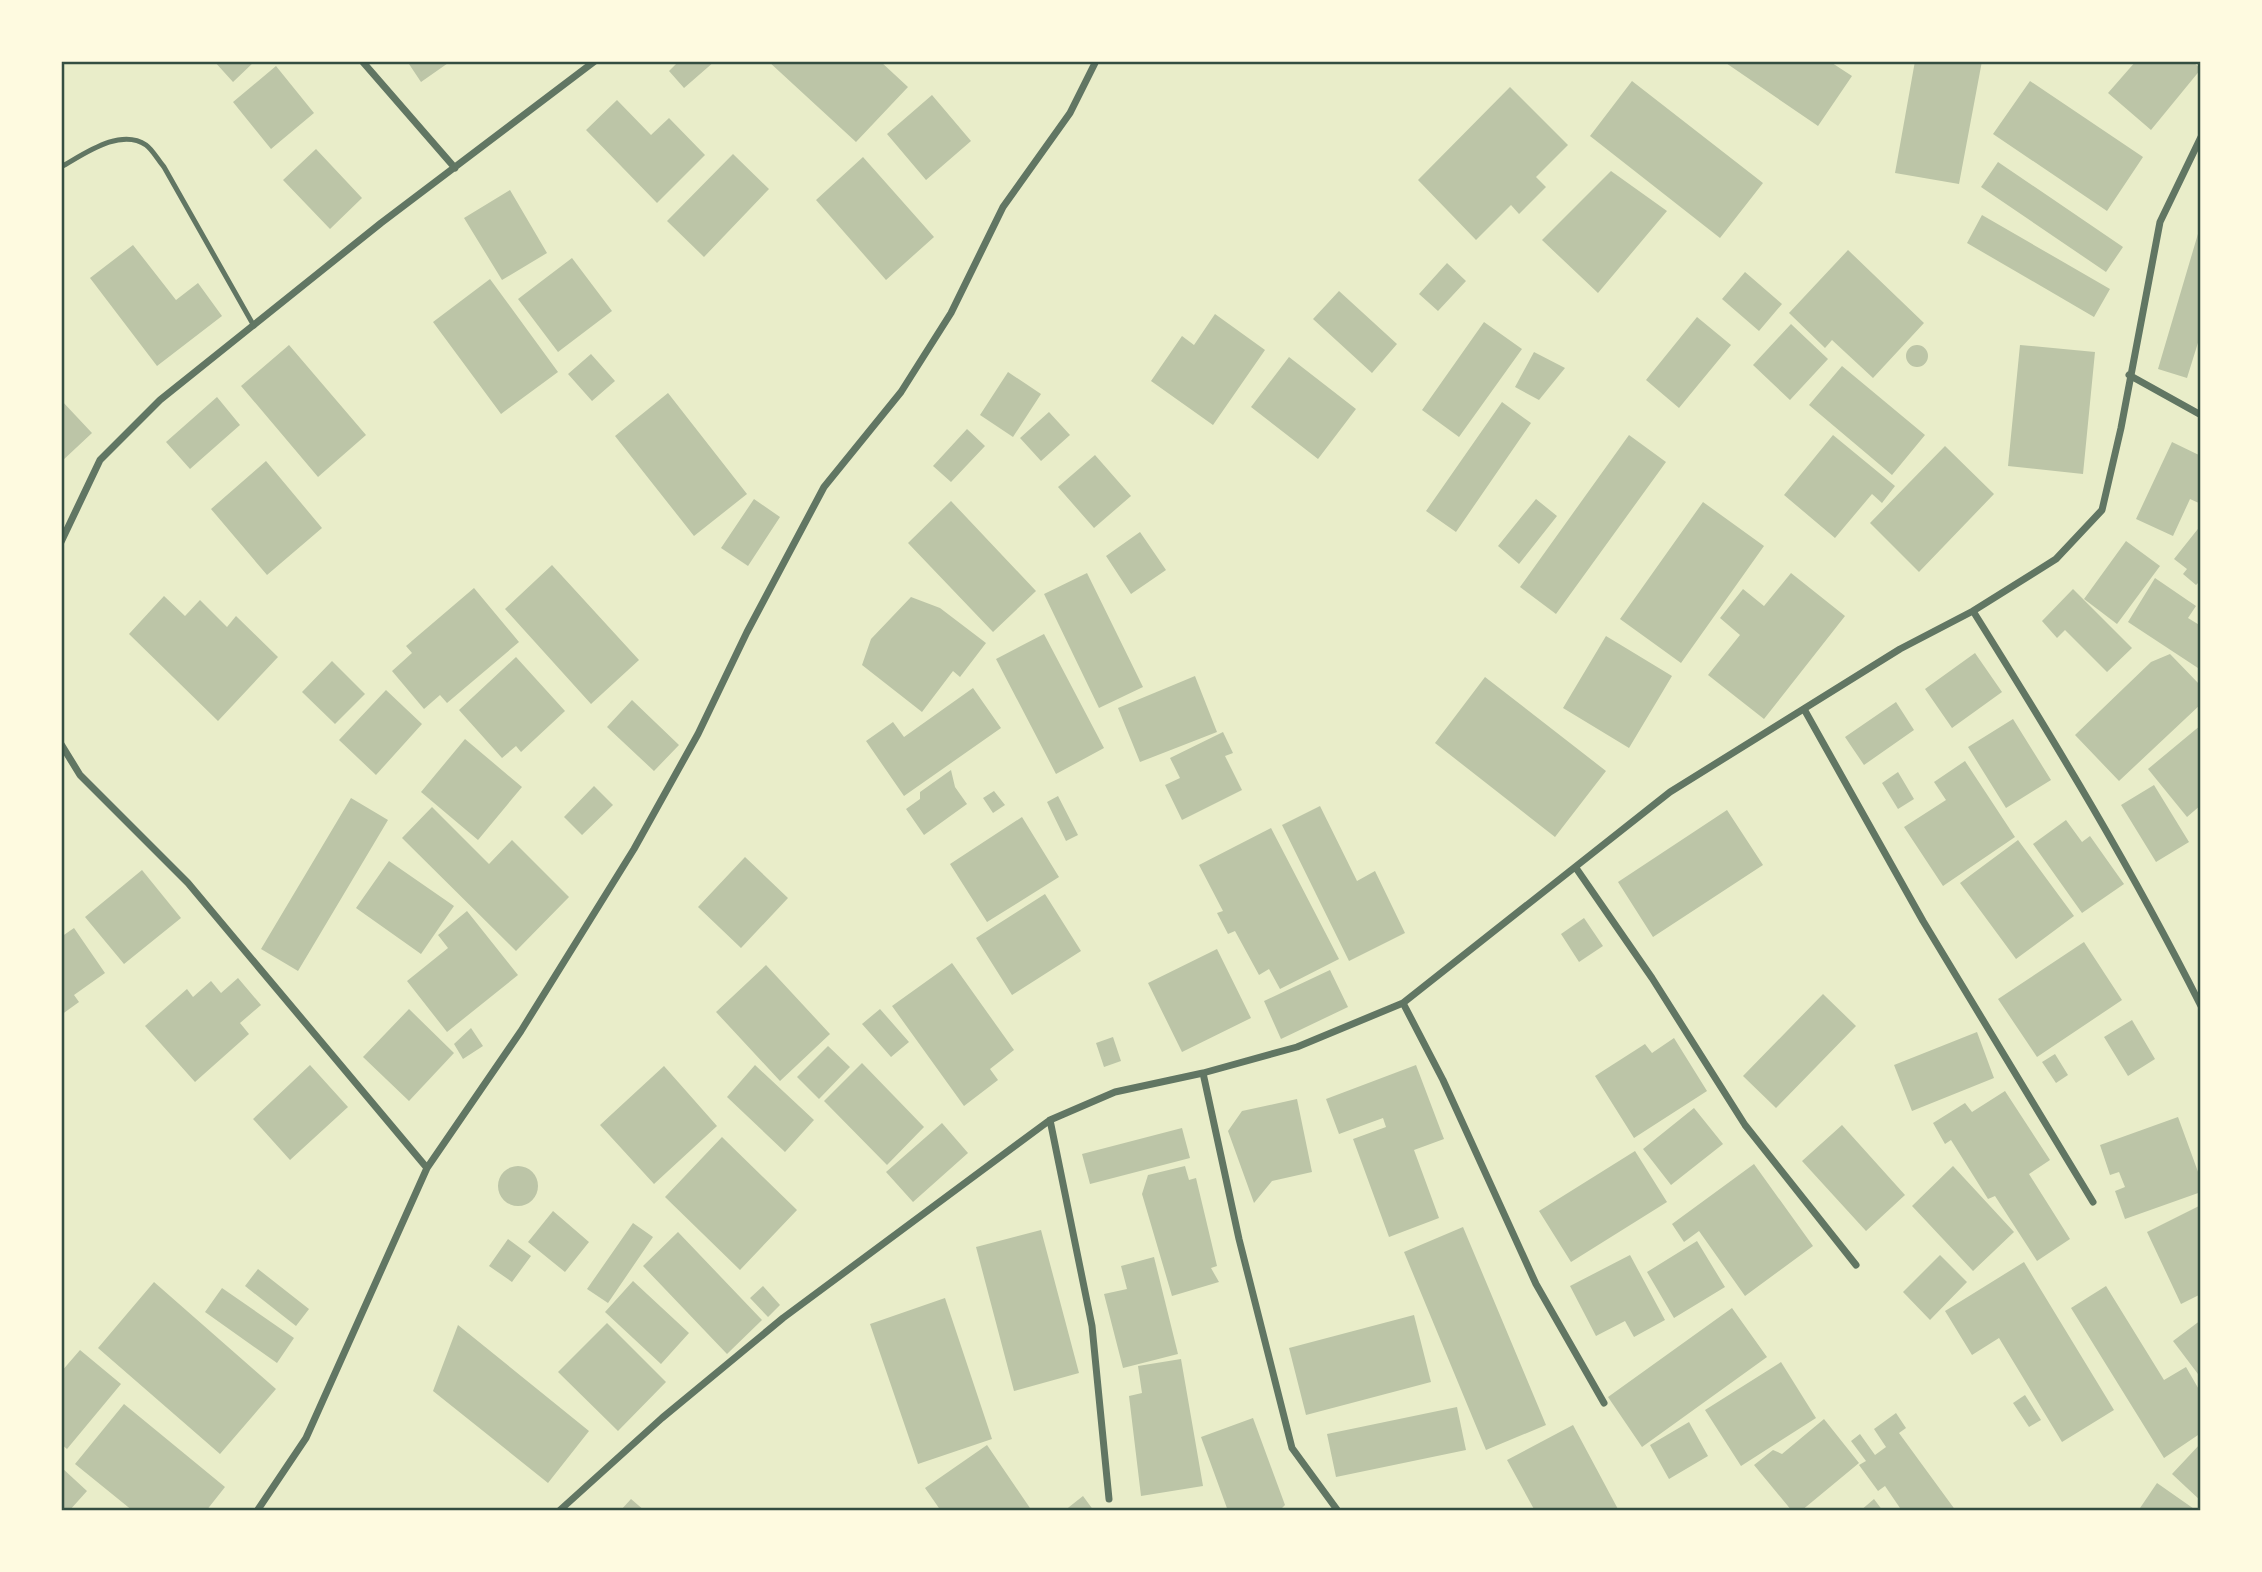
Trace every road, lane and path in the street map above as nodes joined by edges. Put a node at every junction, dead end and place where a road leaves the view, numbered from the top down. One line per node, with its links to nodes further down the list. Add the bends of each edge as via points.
1 (362, 61): 6 (street)
2 (595, 61): 6 (street)
3 (1096, 61): 19 (street, via 1070,113 1003,207 951,313 908,381 824,487 635,849 521,1031)
4 (2201, 137): 8 (street, via 2160,222)
5 (61, 167): 7 (lane, via 109,141 145,144 164,167)
6 (455, 168): 7 (street)
7 (254, 326): 10 (street, via 160,400 100,460)
8 (2129, 375): 9 (street); 11 (street, via 2102,510 2056,559)
9 (2201, 415)
10 (61, 542)
11 (1973, 611): 12 (street, via 1900,649); 16 (street, via 2144,893)
12 (1804, 709): 14 (street, via 1670,793); 20 (street, via 1930,932)
13 (61, 744): 19 (street, via 80,775 188,883)
14 (1576, 868): 15 (street); 21 (street, via 1745,1125)
15 (1403, 1003): 17 (street, via 1297,1047); 22 (street, via 1536,1284)
16 (2201, 1006)
17 (1203, 1073): 18 (street, via 1115,1091); 26 (street, via 1292,1448)
18 (1050, 1120): 23 (street, via 1092,1326); 25 (street, via 783,1318)
19 (427, 1168): 24 (street, via 306,1438)
20 (2093, 1202)
21 (1856, 1265)
22 (1604, 1403)
23 (1109, 1499)
24 (257, 1511)
25 (559, 1511)
26 (1338, 1511)

